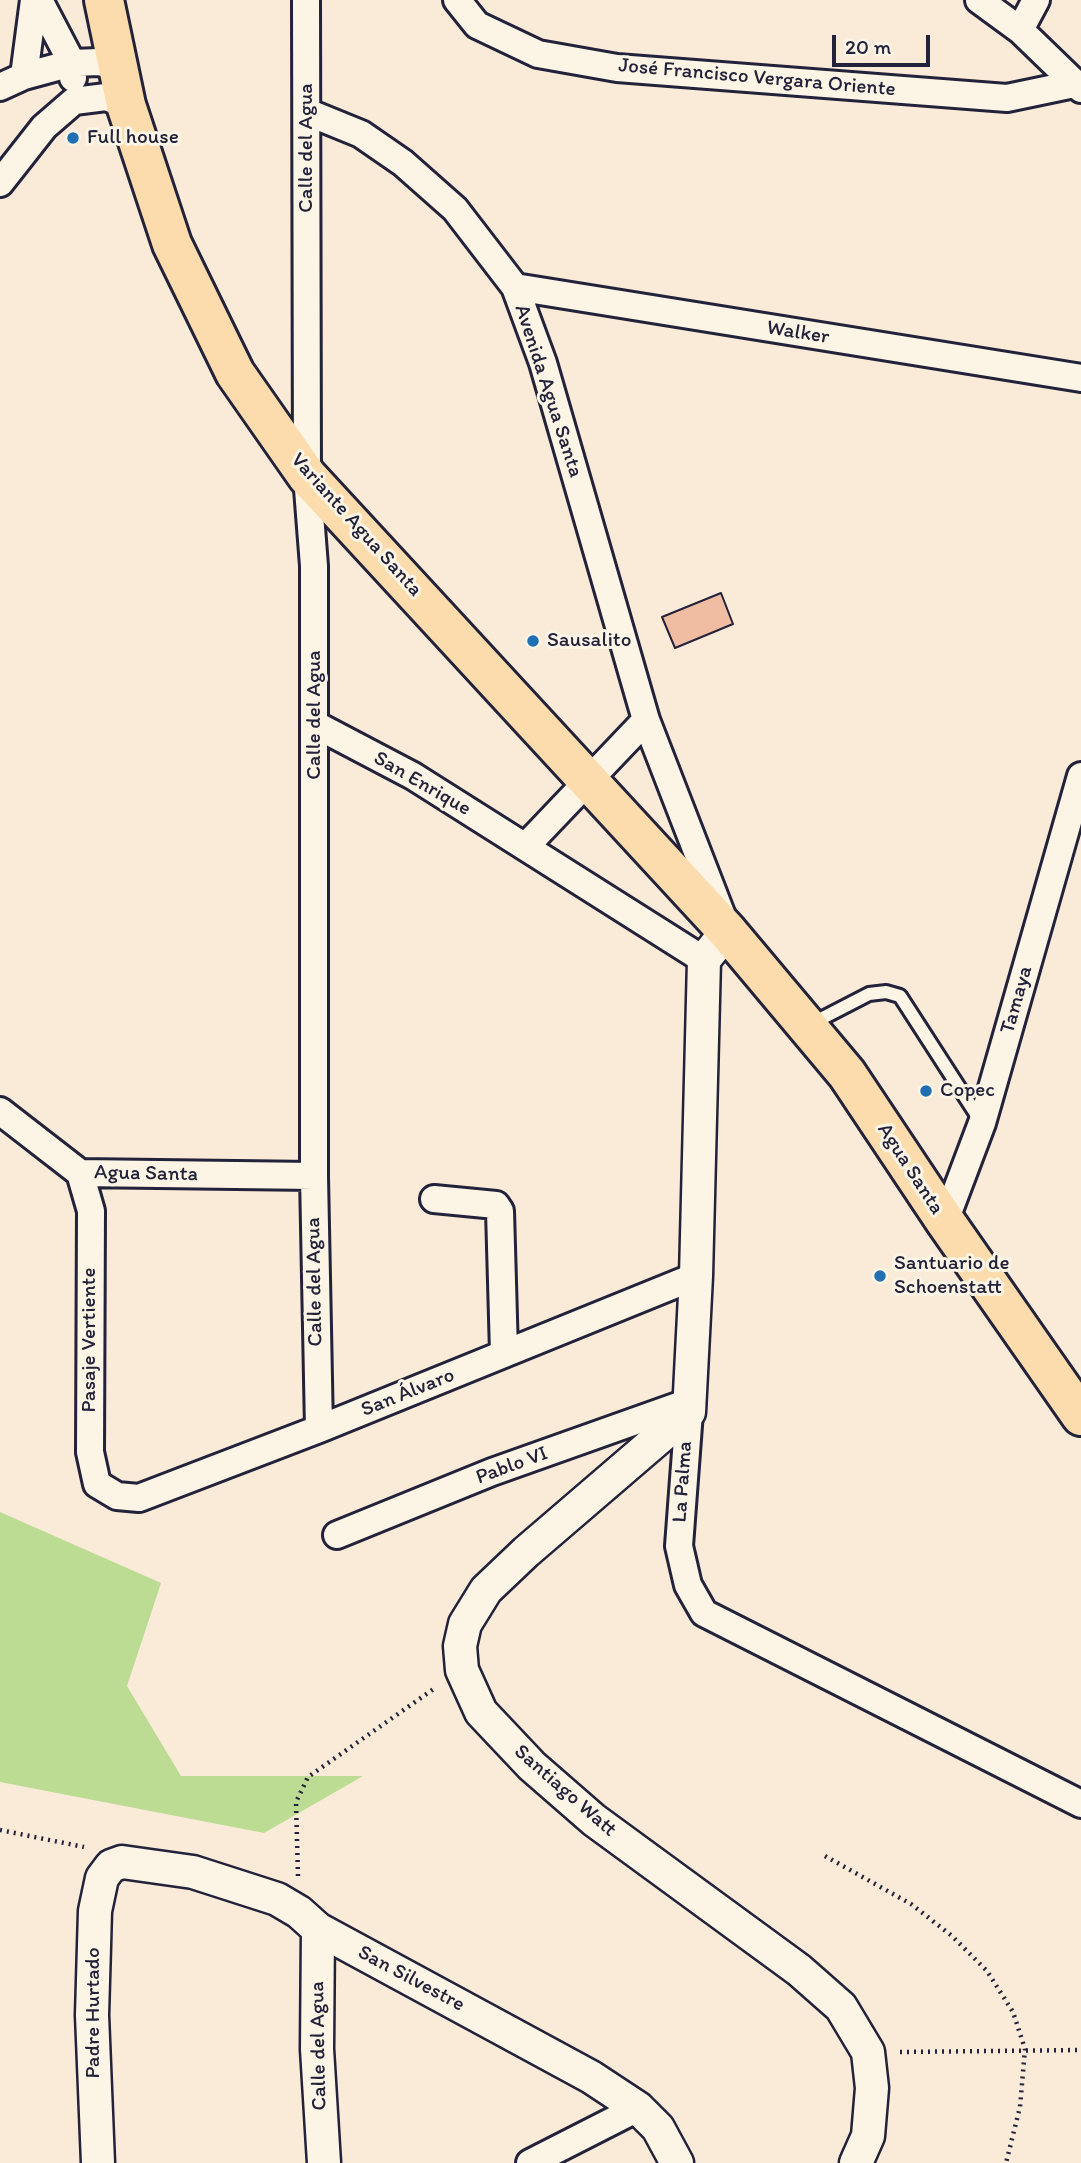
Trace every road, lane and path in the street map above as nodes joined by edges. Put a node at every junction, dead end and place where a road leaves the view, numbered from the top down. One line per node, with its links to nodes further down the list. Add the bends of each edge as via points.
1 (37, 0): 8 (street); 10 (street)
2 (104, 0): 9 (main road, Variante Agua Santa)
3 (306, 0): 15 (street, Calle del Agua)
4 (457, 0): 12 (street, José Francisco Vergara Oriente, via 477,24 538,54 617,68 1007,98)
5 (979, 0): 7 (street)
6 (1036, 0): 7 (street)
7 (1020, 30): 12 (street)
8 (72, 63): 9 (street); 10 (street); 13 (street)
9 (117, 67): 14 (main road, Variante Agua Santa)
10 (24, 76): 11 (street)
11 (0, 87)
12 (1078, 87)
13 (74, 101): 14 (street, via 106,97); 16 (street, via 44,127)
14 (126, 104): 19 (main road, Variante Agua Santa, via 172,244 229,362)
15 (307, 112): 17 (street, Avenida Agua Santa, via 361,134 402,163 455,209); 19 (street, Calle del Agua)
16 (0, 183)
17 (515, 287): 18 (street, Walker); 20 (street, Avenida Agua Santa, via 543,363)
18 (1081, 378)
19 (307, 476): 21 (street, Calle del Agua, via 314,566); 23 (main road, Variante Agua Santa)
20 (646, 720): 23 (street); 25 (street, Avenida Agua Santa)
21 (316, 725): 24 (street, San Enrique, via 413,776); 31 (street, Calle del Agua)
22 (1081, 776): 29 (street, Tamaya)
23 (588, 780): 24 (street); 25 (main road, Variante Agua Santa)
24 (527, 845): 26 (street, San Enrique)
25 (727, 931): 26 (street); 27 (main road, Agua Santa)
26 (704, 960): 34 (street, La Palma)
27 (807, 1026): 29 (lane, via 869,994 900,996); 33 (main road, Agua Santa, via 847,1074)
28 (0, 1111): 30 (street, Agua Santa)
29 (982, 1123): 33 (street, Tamaya)
30 (80, 1173): 31 (street, Agua Santa); 39 (street, Pasaje Vertiente, via 91,1211 90,1452 97,1484)
31 (314, 1176): 38 (street, Calle del Agua)
32 (434, 1199): 35 (street, via 496,1205 500,1211)
33 (944, 1221): 37 (main road, Agua Santa)
34 (696, 1276): 35 (street, San Álvaro); 36 (street, La Palma)
35 (504, 1353): 38 (street, San Álvaro)
36 (689, 1407): 40 (street, Pablo VI, via 492,1472); 41 (street, Santiago Watt, via 486,1590 465,1624 460,1646); 42 (street, La Palma, via 679,1546 688,1585 704,1613)
37 (1081, 1416)
38 (319, 1429): 39 (street, San Álvaro, via 139,1498)
39 (117, 1496)
40 (337, 1535)
41 (462, 1670): 46 (path, via 307,1777 296,1802); 49 (street, Santiago Watt, via 481,1712 532,1766 594,1820 809,1979 841,2007)
42 (1081, 1804)
43 (0, 1829): 45 (path, via 80,1844)
44 (825, 1856): 47 (path, via 911,1904 952,1936 986,1970 1006,2001)
45 (111, 1866): 46 (street, San Silvestre, via 122,1862 193,1872 277,1899); 51 (street, Padre Hurtado, via 102,1878 95,1911 92,2015)
46 (309, 1921): 50 (street, San Silvestre, via 591,2077); 52 (street, Calle del Agua)
47 (1025, 2049): 48 (path); 49 (path); 56 (path, via 1020,2107)
48 (1081, 2050)
49 (868, 2052): 55 (street, Santiago Watt, via 872,2088 867,2136)
50 (638, 2108): 53 (street); 54 (street, San Silvestre, via 658,2127)
51 (97, 2163)
52 (324, 2163)
53 (530, 2163)
54 (677, 2163)
55 (856, 2163)
56 (1006, 2163)

